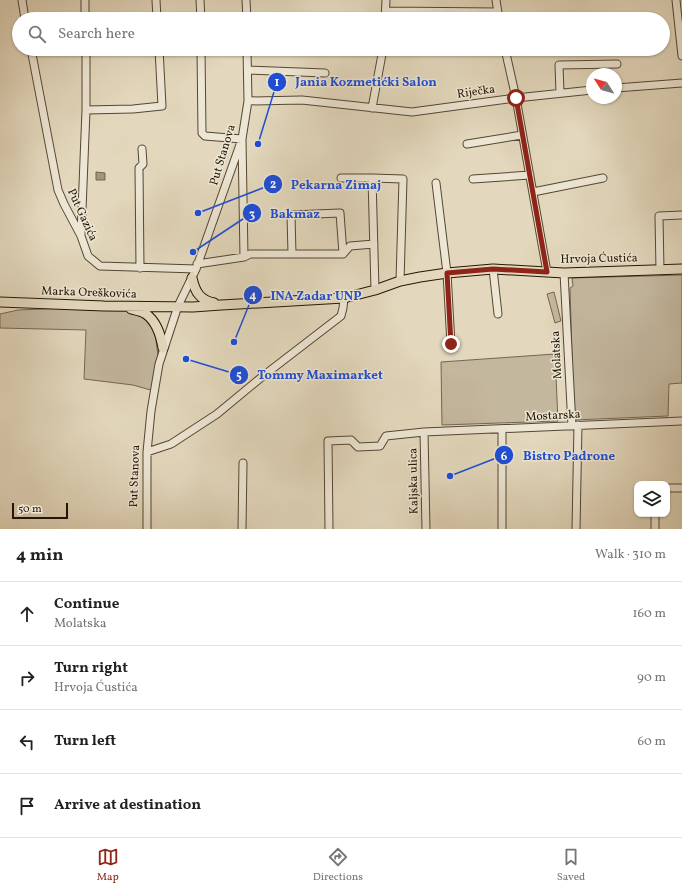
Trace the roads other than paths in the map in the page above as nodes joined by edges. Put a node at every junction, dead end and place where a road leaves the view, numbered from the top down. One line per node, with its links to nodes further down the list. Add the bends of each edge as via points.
1 (22, 0): 10 (street)
2 (85, 0): 11 (street)
3 (156, 0): 12 (street)
4 (200, 0): 13 (street)
5 (246, 0): 14 (street)
6 (386, 0): 9 (street)
7 (496, 0): 16 (street)
8 (676, 0): 24 (street)
9 (386, 11): 15 (street)
10 (24, 12)
11 (85, 12)
12 (157, 12)
13 (201, 12)
14 (247, 12)
15 (408, 12)
16 (498, 12)
17 (32, 56): 48 (street, Put Gazića, via 58,190)
18 (86, 56): 35 (street)
19 (159, 56): 35 (street, via 162,106)
20 (201, 56): 37 (street, via 202,132 205,136)
21 (247, 56): 26 (street, Put Stanova)
22 (382, 56): 34 (street)
23 (507, 56): 32 (street)
24 (682, 56)
25 (617, 64): 31 (street, via 559,65)
26 (248, 70): 27 (street); 33 (street, Put Stanova)
27 (325, 73)
28 (682, 83): 29 (street)
29 (622, 88)
30 (586, 91): 31 (street, Riječka)
31 (560, 93): 32 (street, Riječka)
32 (516, 98): 34 (street, Riječka, via 412,112); 36 (street)
33 (248, 101): 34 (street, Riječka, via 302,100); 37 (street, Put Stanova)
34 (372, 108)
35 (86, 110): 48 (street)
36 (522, 135): 38 (street); 40 (street)
37 (242, 139): 52 (street); 53 (street, Put Stanova)
38 (468, 144)
39 (142, 149): 54 (street, via 143,164 139,168)
40 (530, 175): 44 (street); 46 (street)
41 (341, 178): 42 (street)
42 (372, 178): 49 (street); 62 (street, via 403,179)
43 (603, 178): 46 (street)
44 (473, 179)
45 (436, 183): 59 (street)
46 (533, 192): 58 (street)
47 (682, 215): 57 (street, via 658,216)
48 (81, 236): 54 (street, Put Gazića, via 88,256 100,266)
49 (374, 244): 51 (street, via 350,246); 63 (street)
50 (292, 254): 51 (street, Put Gazića); 51 (street, via 291,215 340,213); 52 (street, Put Gazića)
51 (343, 254)
52 (244, 256): 53 (street, Put Gazića)
53 (196, 267): 54 (street, Put Gazića); 61 (street, Put Stanova)
54 (140, 268)
55 (493, 269): 58 (main road, Hrvoja Ćustića); 59 (main road, Hrvoja Ćustića); 69 (street)
56 (682, 269): 57 (main road, Hrvoja Ćustića)
57 (660, 270): 60 (main road, Hrvoja Ćustića)
58 (547, 272): 60 (main road, Hrvoja Ćustića)
59 (447, 273): 62 (main road, Hrvoja Ćustića); 70 (street)
60 (564, 273): 73 (street, Molatska)
61 (192, 278): 66 (main road, via 194,288 200,297); 68 (street, Put Stanova)
62 (400, 281): 63 (main road, Hrvoja Ćustića)
63 (375, 290): 64 (main road, Hrvoja Ćustića)
64 (344, 298): 66 (main road); 76 (street, via 341,316 217,414 171,444)
65 (0, 302): 67 (main road, Marka Oreškovića)
66 (221, 305): 68 (main road)
67 (118, 306): 68 (main road, Marka Oreškovića); 71 (main road, via 146,314 156,326)
68 (178, 306): 71 (street, Put Stanova)
69 (498, 314)
70 (451, 344)
71 (163, 348): 76 (street, Put Stanova, via 154,391)
72 (682, 421): 73 (street, Mostarska)
73 (575, 426): 74 (street, Mostarska); 86 (street, Molatska)
74 (502, 430): 75 (street, Mostarska); 85 (street)
75 (424, 432): 83 (street, Mostarska, via 386,436 380,446 358,447 351,440 328,441); 84 (street, Kaljska ulica)
76 (147, 452): 81 (street, Put Stanova)
77 (243, 463): 82 (street)
78 (670, 488): 79 (street)
79 (682, 488)
80 (655, 517): 87 (street)
81 (147, 529)
82 (242, 529)
83 (329, 529)
84 (426, 529)
85 (502, 529)
86 (576, 529)
87 (656, 529)

